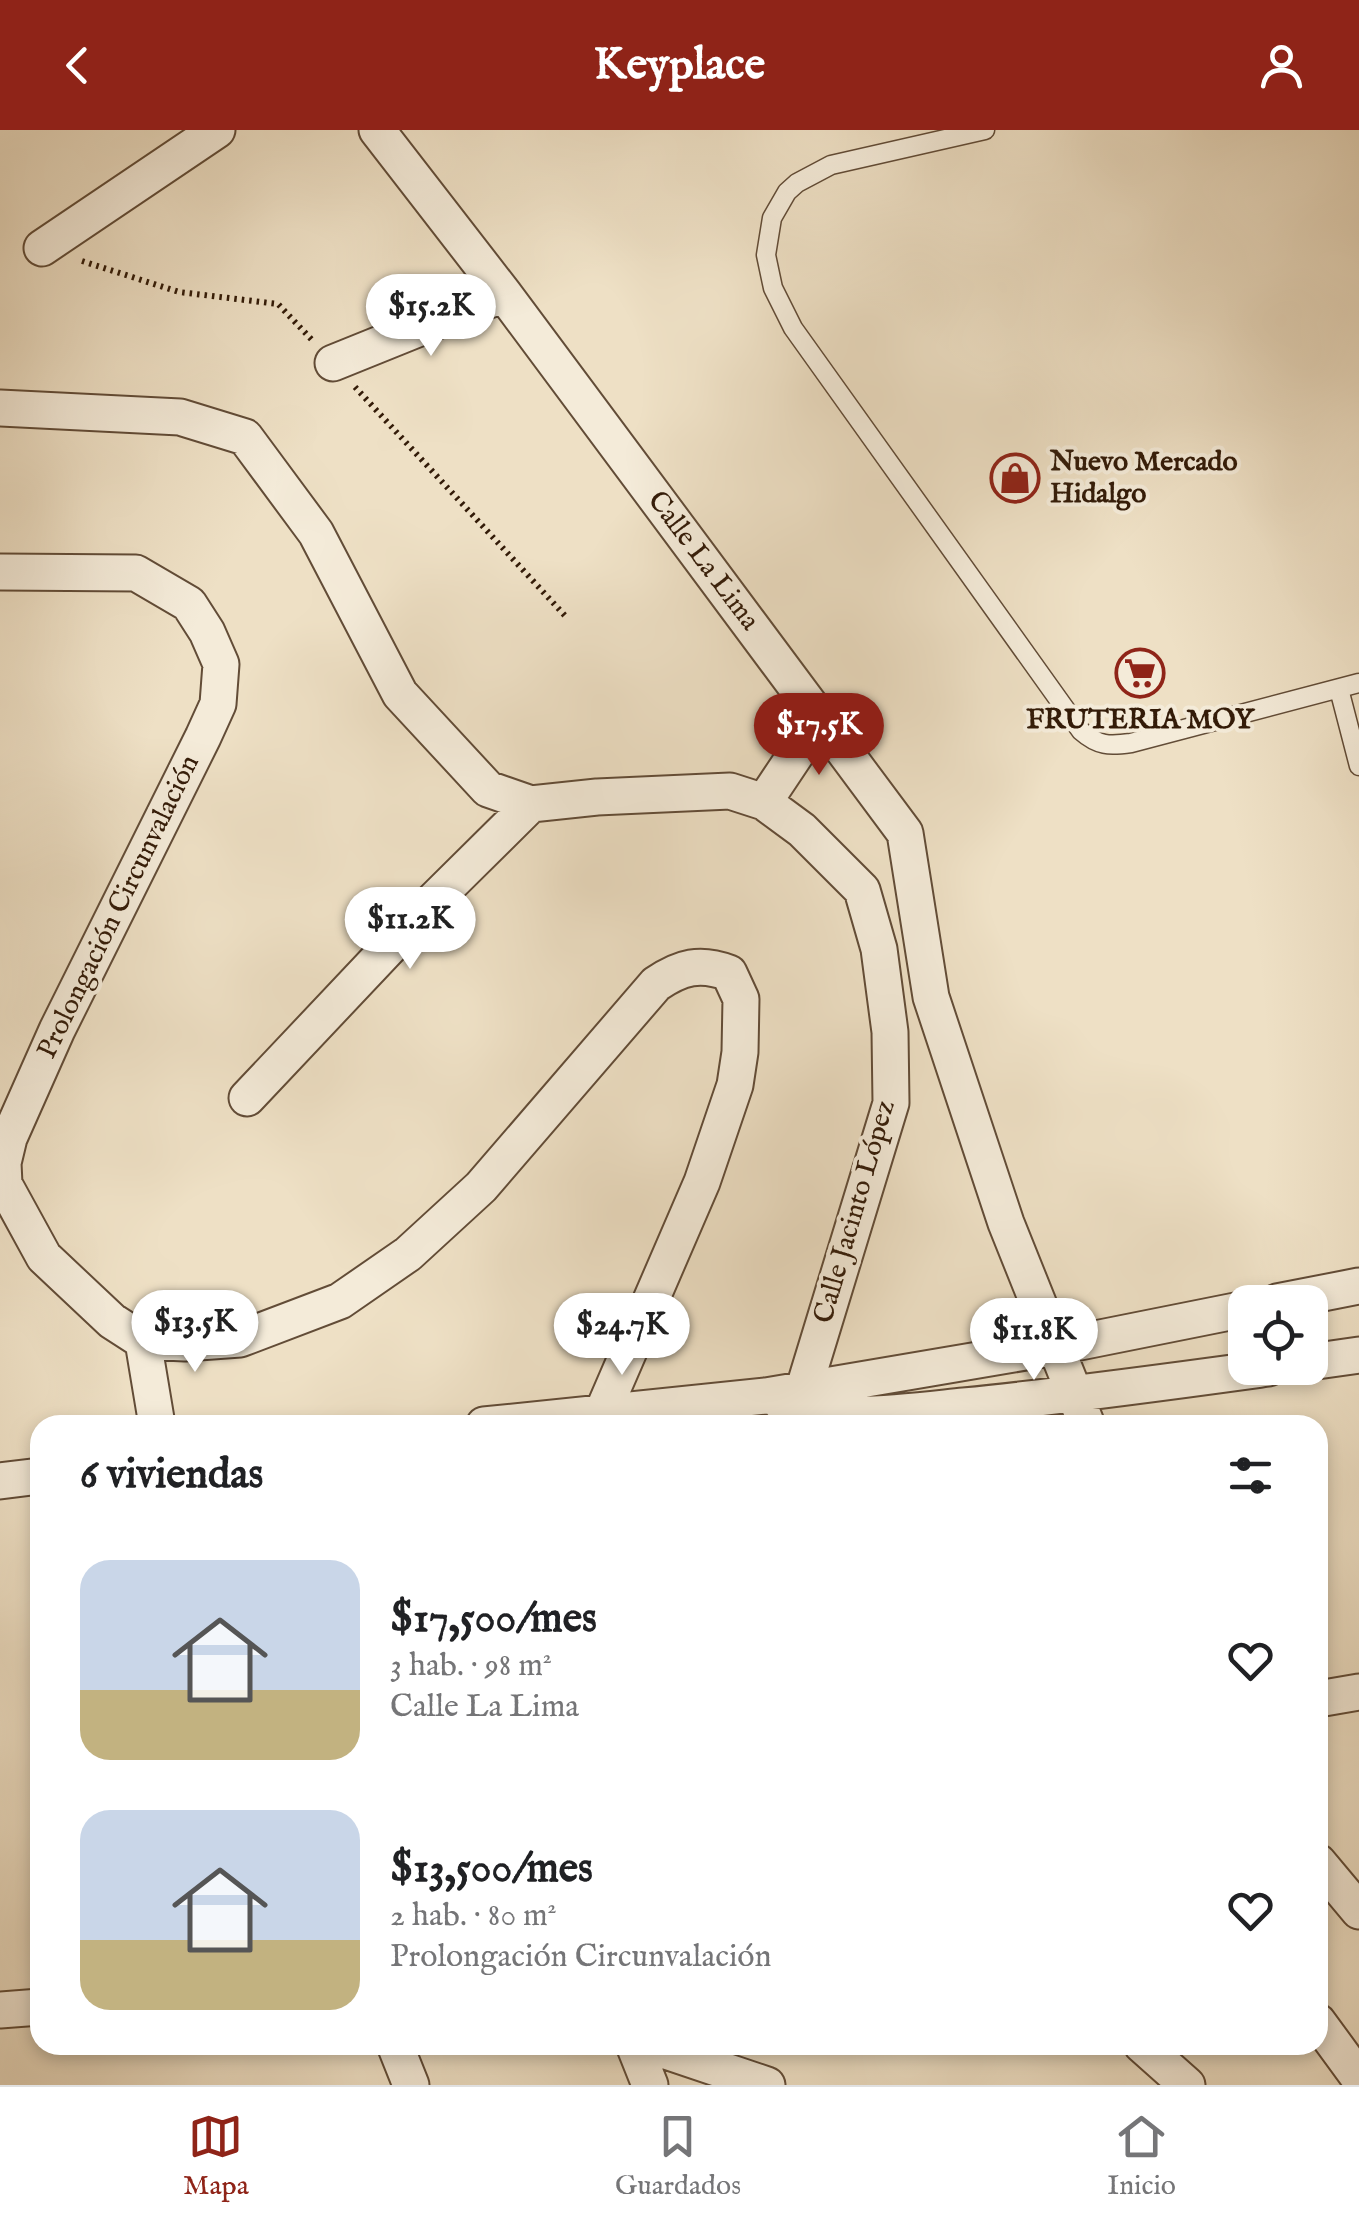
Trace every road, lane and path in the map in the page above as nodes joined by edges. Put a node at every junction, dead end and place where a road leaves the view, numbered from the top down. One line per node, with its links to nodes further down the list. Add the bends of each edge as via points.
1 (217, 130): 4 (street)
2 (377, 130): 5 (street, Calle La Lima)
3 (984, 130): 10 (lane, via 831,165 787,192 772,218 766,255 773,288 794,328 1093,742 1132,743)
4 (42, 248)
5 (504, 294): 6 (street); 11 (street, Calle La Lima)
6 (333, 363)
7 (0, 408): 14 (street, Calle Jacinto López, via 180,418 244,437 316,533 400,694 488,789)
8 (0, 572): 19 (street, Prolongación Circunvalación, via 136,573 189,604 220,664 218,704 56,1030 3,1163 4,1184 44,1257 112,1322)
9 (1359, 684): 10 (lane)
10 (1339, 689): 12 (lane)
11 (820, 718): 13 (street); 20 (street, Calle La Lima, via 904,832 932,997 1006,1223)
12 (1359, 766)
13 (764, 802): 14 (street, Calle Jacinto López, via 730,791); 24 (street, Calle Jacinto López, via 862,890 879,949 890,1032 890,1102)
14 (530, 804): 15 (street)
15 (247, 1098)
16 (1359, 1286): 17 (street)
17 (1328, 1292)
18 (1228, 1312): 20 (street)
19 (143, 1341): 26 (street); 27 (street, via 240,1338 340,1301 408,1254 481,1187 656,984 692,966 711,966 729,973 742,999 735,1084 702,1182)
20 (1055, 1347): 24 (street); 25 (street, Calle La Lima)
21 (1359, 1355): 22 (street)
22 (1328, 1359)
23 (1228, 1377): 25 (street)
24 (800, 1409): 25 (street); 28 (street, via 766,1396)
25 (1080, 1410)
26 (155, 1415)
27 (602, 1415)
28 (629, 1415)
29 (30, 1477): 30 (street)
30 (0, 1481)
31 (1328, 1874): 32 (street)
32 (1359, 1911)
33 (30, 2007): 34 (street)
34 (0, 2010)
35 (1328, 2036): 40 (street)
36 (399, 2055): 41 (street)
37 (638, 2055): 42 (street)
38 (678, 2055): 43 (street)
39 (1153, 2055): 44 (street)
40 (1359, 2078)
41 (411, 2085)
42 (650, 2085)
43 (767, 2085)
44 (1187, 2085)

